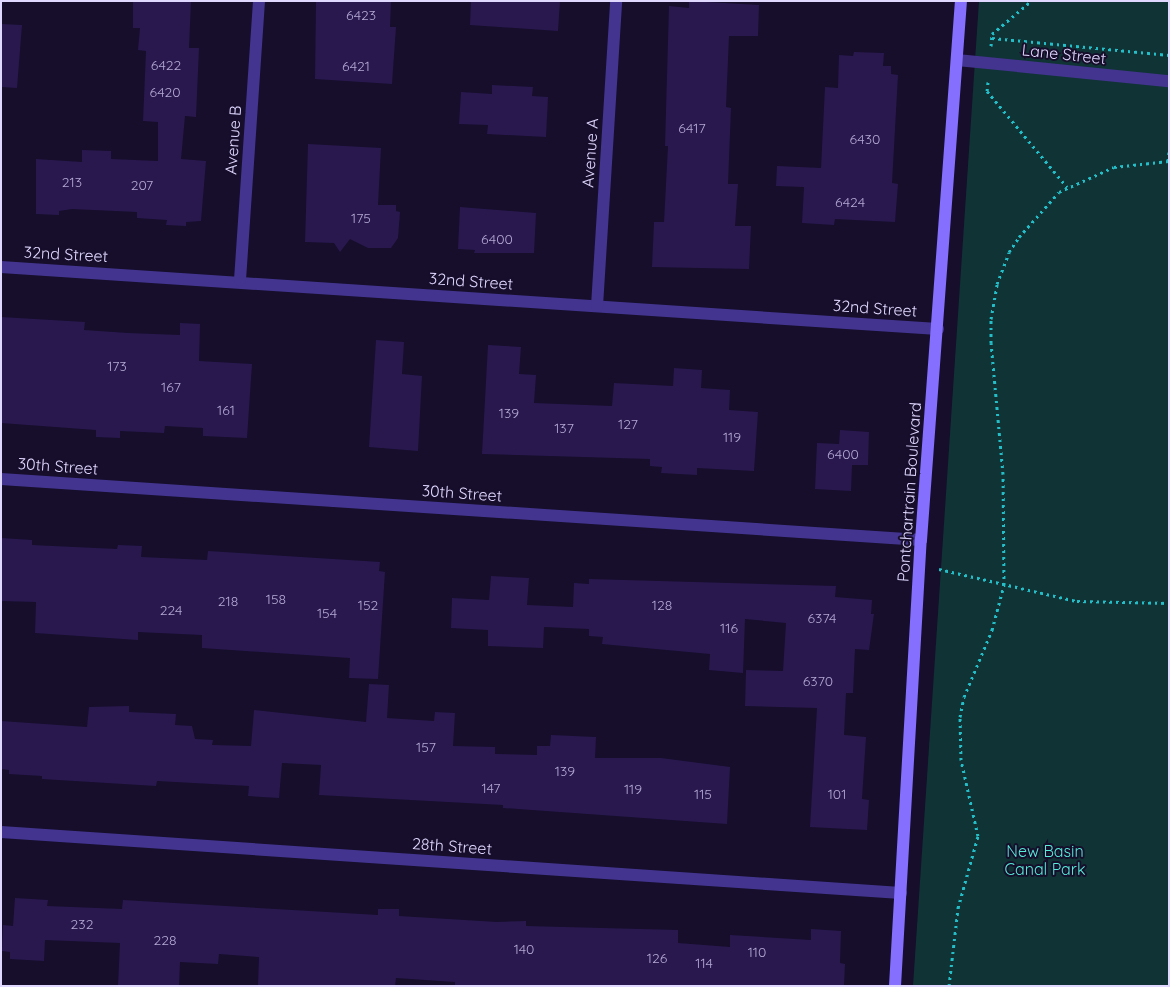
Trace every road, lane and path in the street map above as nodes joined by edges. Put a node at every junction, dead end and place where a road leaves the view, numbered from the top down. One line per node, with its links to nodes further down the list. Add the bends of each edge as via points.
1 (259, 1): 13 (street, Avenue B)
2 (616, 1): 14 (street, Avenue A)
3 (961, 1): 6 (main road, Pontchartrain Boulevard)
4 (1031, 1): 5 (path, via 992,34 992,38)
5 (1169, 55)
6 (957, 60): 7 (street, Lane Street); 15 (main road, Pontchartrain Boulevard)
7 (1169, 81)
8 (987, 90): 11 (path)
9 (1169, 152): 10 (path)
10 (1168, 161): 11 (path, via 1114,167)
11 (1067, 187): 19 (path, via 1043,208 1010,252 997,284 991,319 1003,474)
12 (1, 267): 13 (street, 32nd Street)
13 (240, 280): 14 (street, 32nd Street)
14 (597, 306): 15 (street, 32nd Street)
15 (938, 329): 17 (main road, Pontchartrain Boulevard)
16 (1, 478): 17 (street, 30th Street)
17 (921, 540): 18 (main road, Pontchartrain Boulevard)
18 (920, 566): 19 (path); 22 (main road, Pontchartrain Boulevard)
19 (1004, 585): 20 (path, via 1030,588 1076,601); 24 (path, via 992,630 964,697 960,717 961,760 978,836 958,908)
20 (1169, 603)
21 (1, 832): 22 (street, 28th Street)
22 (901, 893): 23 (main road, Pontchartrain Boulevard)
23 (895, 986)
24 (949, 986)

